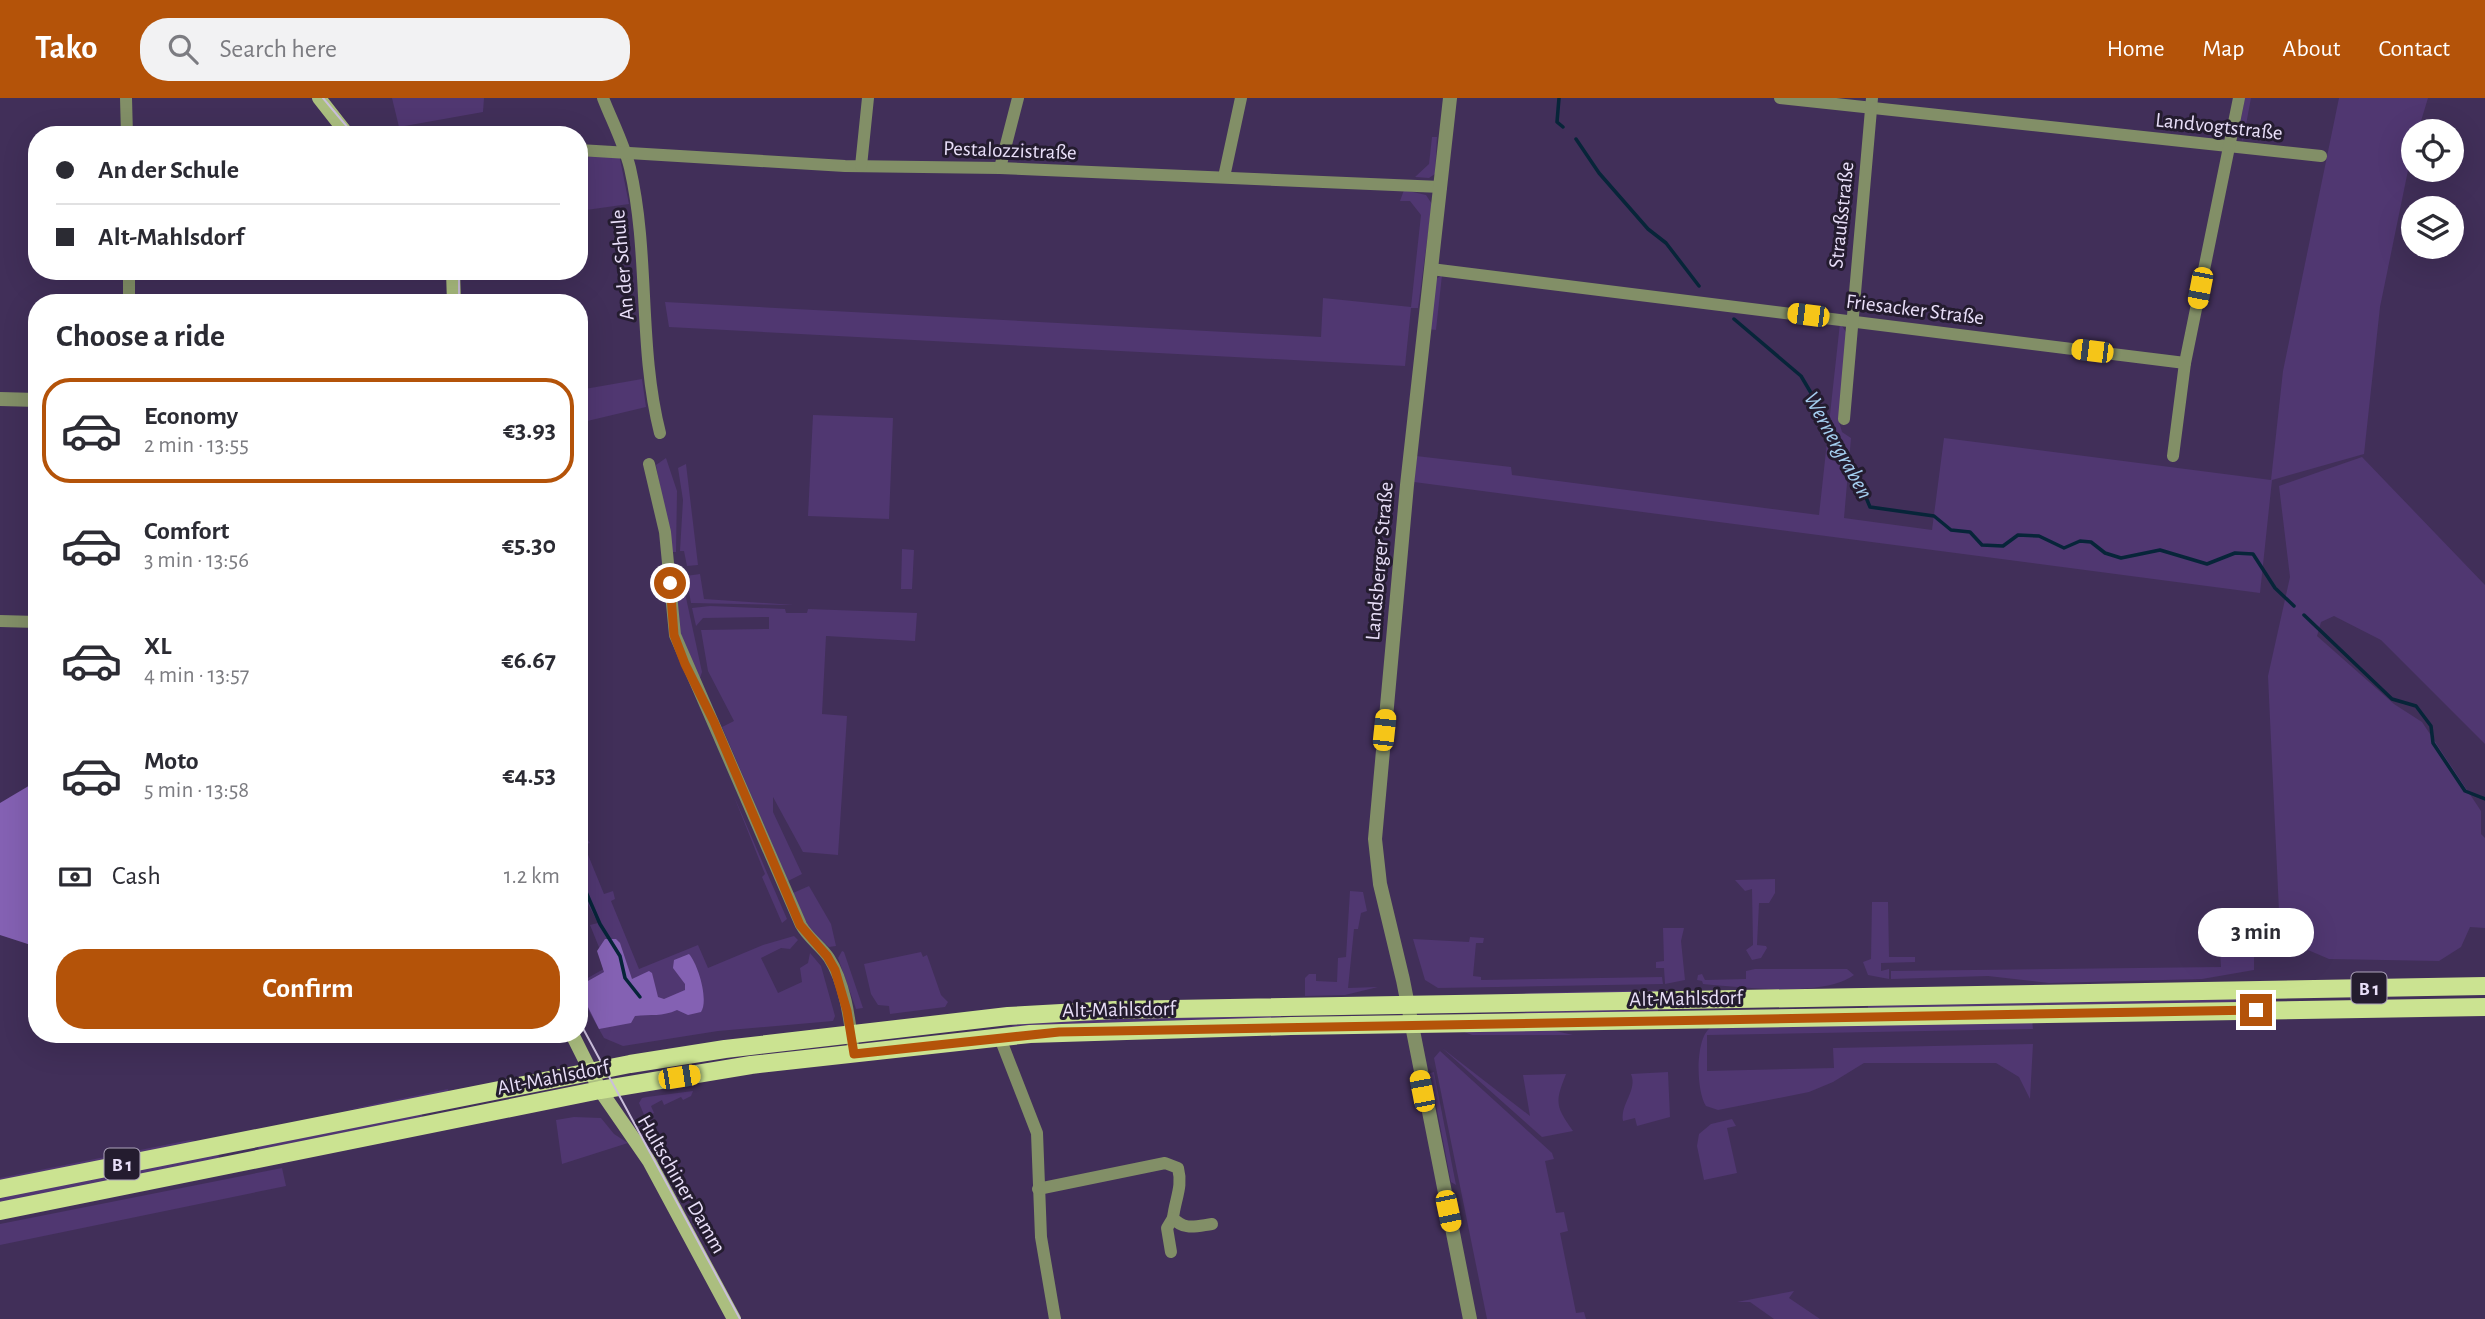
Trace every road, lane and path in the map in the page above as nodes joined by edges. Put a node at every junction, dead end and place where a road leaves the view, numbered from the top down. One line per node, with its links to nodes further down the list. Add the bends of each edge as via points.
1 (126, 98): 11 (street)
2 (318, 98): 12 (main road)
3 (603, 98): 15 (street, An der Schule)
4 (868, 98): 17 (street)
5 (1018, 98): 18 (street)
6 (1241, 98): 19 (street)
7 (1450, 98): 20 (street, Landsberger Straße)
8 (1780, 98): 10 (street, Landvogtstraße)
9 (2239, 98): 13 (street)
10 (1872, 103): 13 (street, Landvogtstraße); 22 (street, Straußstraße)
11 (127, 126)
12 (341, 126)
13 (2229, 146): 16 (street, Landvogtstraße); 23 (street)
14 (588, 150): 15 (street, Pestalozzistraße)
15 (625, 151): 17 (street, Pestalozzistraße); 27 (street, An der Schule, via 642,246 651,399)
16 (2321, 156)
17 (861, 166): 18 (street, Pestalozzistraße)
18 (1000, 168): 19 (street, Pestalozzistraße)
19 (1224, 177): 20 (street, Pestalozzistraße)
20 (1441, 187): 21 (street, Landsberger Straße)
21 (1431, 270): 22 (street, Friesacker Straße); 33 (street, Landsberger Straße, via 1376,839 1380,884)
22 (1851, 320): 23 (street, Friesacker Straße); 26 (street, Straußstraße)
23 (2185, 363): 28 (street)
24 (0, 399): 25 (street)
25 (28, 400)
26 (1844, 419)
27 (660, 433)
28 (2172, 456)
29 (649, 464): 36 (street, via 665,532 674,635 800,925 835,970)
30 (0, 621): 31 (street)
31 (28, 622)
32 (2485, 986): 33 (main road, Alt-Mahlsdorf / B 1)
33 (1407, 1006): 35 (street, Landsberger Straße); 36 (main road, Alt-Mahlsdorf / B 1, via 1115,1010 1008,1016)
34 (2485, 1007): 35 (main road, Alt-Mahlsdorf / B 1)
35 (1410, 1026): 37 (main road, Alt-Mahlsdorf / B 1, via 1059,1032); 50 (street, Landsberger Straße)
36 (851, 1035): 39 (street); 40 (main road, Alt-Mahlsdorf / B 1, via 724,1049)
37 (1000, 1038): 39 (main road, Alt-Mahlsdorf / B 1); 43 (street, via 1037,1133)
38 (576, 1043): 40 (main road, Hultschiner Damm)
39 (854, 1054): 41 (main road, Alt-Mahlsdorf / B 1, via 751,1065)
40 (591, 1072): 41 (main road, Hultschiner Damm); 42 (main road, Alt-Mahlsdorf / B 1)
41 (600, 1090): 44 (main road, Alt-Mahlsdorf / B 1); 48 (main road, Hultschiner Damm, via 649,1161)
42 (0, 1189)
43 (1038, 1189): 45 (street, via 1165,1163 1178,1168 1181,1178); 49 (street)
44 (0, 1211)
45 (1173, 1218): 46 (street, via 1190,1227); 47 (street, via 1167,1228)
46 (1212, 1223)
47 (1171, 1252)
48 (734, 1319)
49 (1055, 1319)
50 (1469, 1319)

